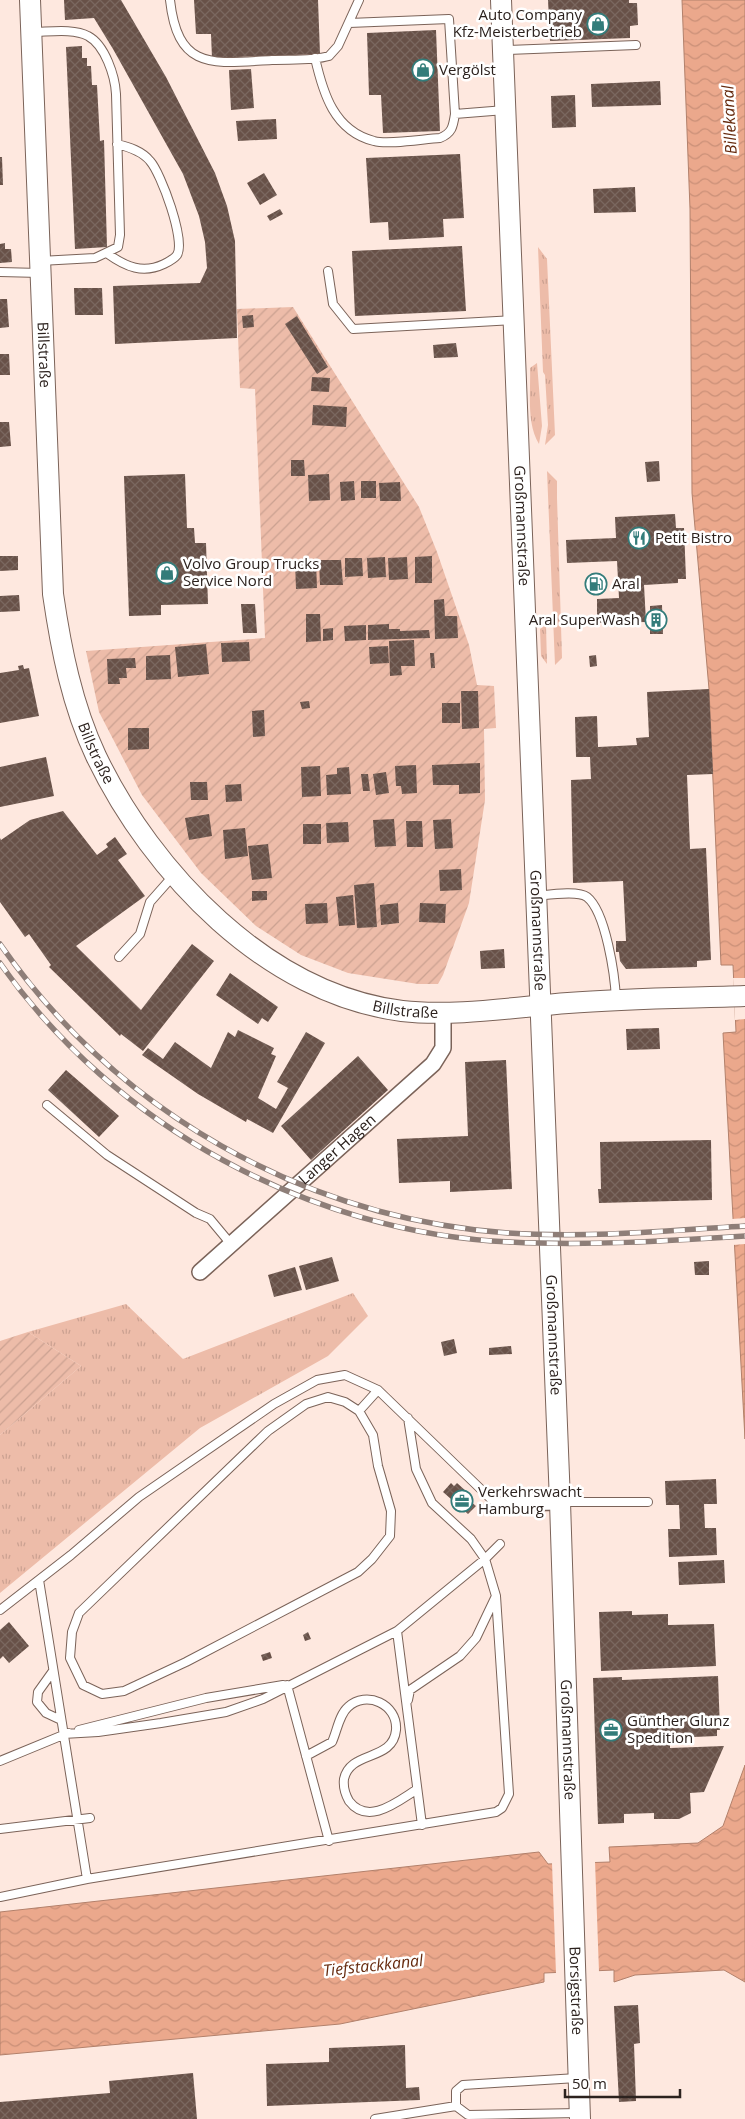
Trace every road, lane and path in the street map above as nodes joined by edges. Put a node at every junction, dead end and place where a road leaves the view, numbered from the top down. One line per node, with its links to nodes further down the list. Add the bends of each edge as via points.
1 (30, 0): 6 (main road, Billstraße)
2 (170, 0): 9 (lane, via 176,34 204,60 215,63)
3 (359, 0): 5 (lane)
4 (501, 0): 8 (main road, Großmannstraße)
5 (349, 23): 9 (lane, via 334,52); 11 (lane, via 449,19)
6 (31, 32): 12 (lane, via 88,36 99,48 115,80); 14 (main road, Billstraße)
7 (636, 45): 8 (lane)
8 (503, 50): 10 (main road, Großmannstraße)
9 (315, 58): 11 (lane, via 332,111 352,133 375,142 440,138 453,128)
10 (505, 110): 11 (lane); 17 (main road, Großmannstraße)
11 (455, 114)
12 (117, 144): 13 (lane, via 120,235 118,247); 13 (lane, via 142,154 160,175 179,247 177,255 157,268 139,270)
13 (108, 254): 14 (lane)
14 (40, 267): 16 (lane); 18 (main road, Billstraße, via 50,557 58,635 70,684 96,755 122,804)
15 (328, 271): 17 (lane, via 332,304 353,329)
16 (0, 272)
17 (513, 320): 19 (main road, Großmannstraße)
18 (174, 874): 20 (lane, via 150,902 140,934); 24 (main road, Billstraße, via 241,939 312,984 376,1006 418,1012)
19 (536, 896): 22 (lane, via 578,893 586,896 595,908 605,936 614,974); 23 (main road, Großmannstraße)
20 (118, 956)
21 (740, 996): 22 (main road, Billstraße)
22 (616, 1001): 23 (main road, Billstraße)
23 (541, 1006): 24 (main road, Billstraße); 31 (main road, Großmannstraße)
24 (443, 1011): 26 (street, Langer Hagen, via 442,1048 433,1064)
25 (47, 1105): 26 (lane, via 107,1154 210,1219)
26 (230, 1243): 27 (street, Langer Hagen)
27 (200, 1272)
28 (378, 1390): 29 (lane); 30 (lane); 36 (lane, via 345,1375 317,1380 299,1388 139,1497)
29 (359, 1411): 29 (lane, via 328,1397 306,1404 285,1418 80,1613 72,1632 70,1658 83,1686 102,1694 124,1691 349,1576 372,1559 390,1536 391,1510 373,1435)
30 (408, 1418): 33 (lane, via 492,1500); 35 (lane, via 416,1469 432,1503 471,1539)
31 (560, 1502): 32 (lane); 33 (street); 53 (main road, Großmannstraße)
32 (648, 1502)
33 (506, 1503)
34 (500, 1544): 35 (lane)
35 (485, 1559): 37 (lane); 39 (lane)
36 (39, 1580): 38 (lane); 40 (lane)
37 (496, 1596): 42 (lane, via 476,1638 460,1656 410,1690); 50 (lane, via 509,1787 507,1802 496,1812)
38 (0, 1610)
39 (398, 1631): 41 (lane); 42 (lane)
40 (53, 1671): 43 (lane); 43 (lane, via 38,1692 36,1702 46,1713)
41 (287, 1684): 44 (lane, via 206,1698); 44 (lane, via 263,1698 226,1712 107,1731); 45 (lane)
42 (408, 1700): 47 (lane)
43 (61, 1720): 44 (lane)
44 (63, 1734): 46 (lane); 49 (lane)
45 (306, 1756): 47 (lane, via 332,1742 340,1718 350,1705 364,1699 380,1702 392,1713 396,1728 394,1736 386,1749 356,1761 350,1767 344,1780 347,1798 359,1809 375,1812); 52 (lane)
46 (0, 1761)
47 (416, 1790): 50 (lane)
48 (90, 1818): 49 (lane)
49 (77, 1820): 51 (lane); 54 (lane)
50 (422, 1825): 52 (lane)
51 (0, 1829)
52 (329, 1841): 54 (lane)
53 (572, 1862): 56 (main road, Borsigstraße)
54 (87, 1879): 55 (lane)
55 (0, 1897)
56 (579, 2078): 57 (lane, via 463,2085 456,2091); 58 (main road, Borsigstraße)
57 (456, 2106): 58 (lane, via 468,2115); 59 (lane)
58 (580, 2116)
59 (375, 2119)

